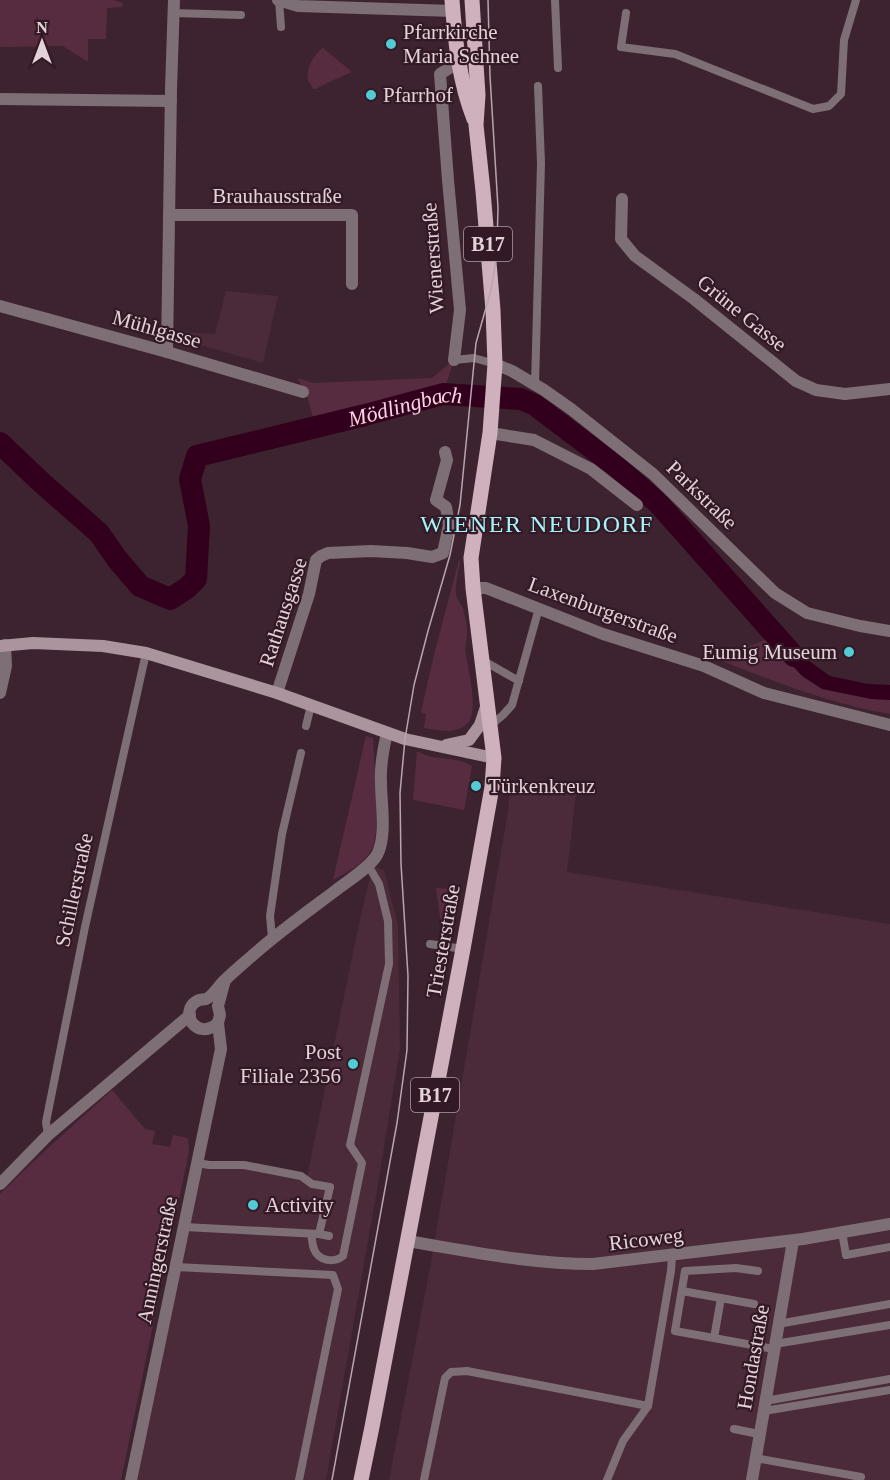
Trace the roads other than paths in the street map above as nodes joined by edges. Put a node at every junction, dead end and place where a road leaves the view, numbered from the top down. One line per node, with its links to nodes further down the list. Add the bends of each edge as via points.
1 (174, 0): 8 (street)
2 (279, 0): 6 (street, via 298,6); 10 (lane)
3 (472, 0): 16 (main road, B17)
4 (555, 0): 12 (lane)
5 (856, 0): 7 (lane, via 844,40 841,94 829,106 813,109 675,54 621,47)
6 (453, 5): 11 (main road, B17)
7 (626, 13)
8 (173, 14): 9 (lane); 15 (street)
9 (241, 15)
10 (281, 27)
11 (459, 62): 16 (main road, B17); 22 (street, Wienerstraße, via 440,74 460,310)
12 (558, 68)
13 (538, 86): 24 (lane, via 541,163)
14 (0, 99): 15 (street)
15 (171, 101): 18 (street)
16 (476, 125): 23 (main road, B17)
17 (622, 199): 25 (street, Grüne Gasse, via 621,239 635,256 796,381 816,390 845,394)
18 (169, 215): 19 (street, Brauhausstraße, via 352,215); 21 (street)
19 (352, 284)
20 (0, 306): 21 (street, Mühlgasse)
21 (167, 352): 26 (street, Mühlgasse)
22 (454, 360): 23 (lane, Wienerstraße, via 474,358)
23 (495, 364): 24 (street, Parkstraße); 27 (main road, Triesterstraße / B17)
24 (535, 385): 32 (street, Parkstraße, via 653,474 775,593 807,613)
25 (890, 389)
26 (303, 392)
27 (490, 433): 29 (street, via 534,440 591,469); 30 (main road, Triesterstraße / B17, via 471,558)
28 (445, 452): 38 (street, Rathausgasse, via 447,460 436,500 446,507 449,525 443,553 432,557 371,551 328,553 316,560)
29 (637, 505)
30 (473, 588): 31 (street, Laxenburgerstraße, via 486,588); 35 (main road, Triesterstraße / B17)
31 (539, 609): 36 (lane); 41 (street, Laxenburgerstraße, via 704,666 765,693)
32 (890, 631)
33 (2, 646): 34 (street, via 103,646); 37 (street, via 6,666)
34 (146, 653): 38 (street); 57 (lane, Schillerstraße, via 46,1122)
35 (482, 660): 36 (lane); 39 (main road, Triesterstraße / B17)
36 (519, 681): 43 (lane, via 512,705)
37 (0, 693)
38 (277, 693): 40 (street)
39 (487, 704): 43 (main road, Triesterstraße / B17); 45 (street, via 480,726 469,740)
40 (311, 705): 42 (lane); 44 (street)
41 (890, 725)
42 (306, 726)
43 (489, 726): 47 (main road, Triesterstraße / B17)
44 (387, 733): 45 (street); 48 (street, via 382,754 381,842)
45 (442, 746): 47 (street)
46 (301, 753): 49 (lane, via 282,834 270,916)
47 (494, 758): 51 (main road, Triesterstraße / B17)
48 (368, 865): 49 (street); 63 (lane, via 379,884 388,921 389,964 350,1145 362,1163 342,1256 331,1261 322,1259 314,1250)
49 (272, 938): 52 (street)
50 (430, 944): 51 (lane)
51 (463, 949): 65 (main road, Triesterstraße / B17)
52 (225, 980): 53 (street); 54 (street)
53 (207, 999): 54 (street); 55 (street, via 194,1003)
54 (218, 1006): 56 (street, via 220,1015)
55 (191, 1019): 56 (street, Anningerstraße, via 199,1028); 57 (street, via 172,1029)
56 (212, 1026): 58 (street, Anningerstraße, via 221,1049)
57 (48, 1135): 59 (street)
58 (197, 1163): 61 (street, Anningerstraße); 63 (lane, via 244,1165 301,1176 312,1184 330,1187)
59 (0, 1184)
60 (890, 1224): 62 (street, Ricoweg)
61 (184, 1227): 63 (lane); 69 (street, Anningerstraße)
62 (842, 1232): 66 (street, Ricoweg); 67 (lane, via 846,1255)
63 (315, 1234): 64 (lane)
64 (329, 1236)
65 (407, 1241): 68 (street, Ricoweg, via 563,1264); 83 (main road, Triesterstraße / B17)
66 (793, 1241): 68 (street, Ricoweg); 75 (street, Hondastraße)
67 (890, 1247)
68 (672, 1255): 81 (lane)
69 (176, 1267): 88 (street, Anningerstraße); 89 (lane, via 333,1275 338,1290)
70 (758, 1271): 71 (lane, via 736,1268 685,1272)
71 (682, 1291): 72 (lane); 77 (lane, via 675,1331)
72 (721, 1298): 73 (lane); 77 (lane)
73 (754, 1304)
74 (890, 1304): 75 (lane)
75 (778, 1324): 78 (street, Hondastraße)
76 (890, 1325): 78 (lane)
77 (714, 1338): 78 (lane)
78 (775, 1347): 82 (street, Hondastraße)
79 (890, 1379): 82 (lane)
80 (890, 1390): 82 (lane)
81 (648, 1406): 92 (lane, via 466,1371 451,1372 445,1378); 93 (lane, via 623,1441)
82 (764, 1406): 85 (street, Hondastraße)
83 (372, 1427): 90 (main road, Triesterstraße / B17); 91 (main road, B17)
84 (734, 1429): 85 (lane)
85 (759, 1434): 86 (street, Hondastraße)
86 (756, 1458): 87 (lane); 94 (street, Hondastraße)
87 (861, 1477)
88 (131, 1480)
89 (299, 1480)
90 (361, 1480)
91 (372, 1480)
92 (424, 1480)
93 (607, 1480)
94 (752, 1480)

